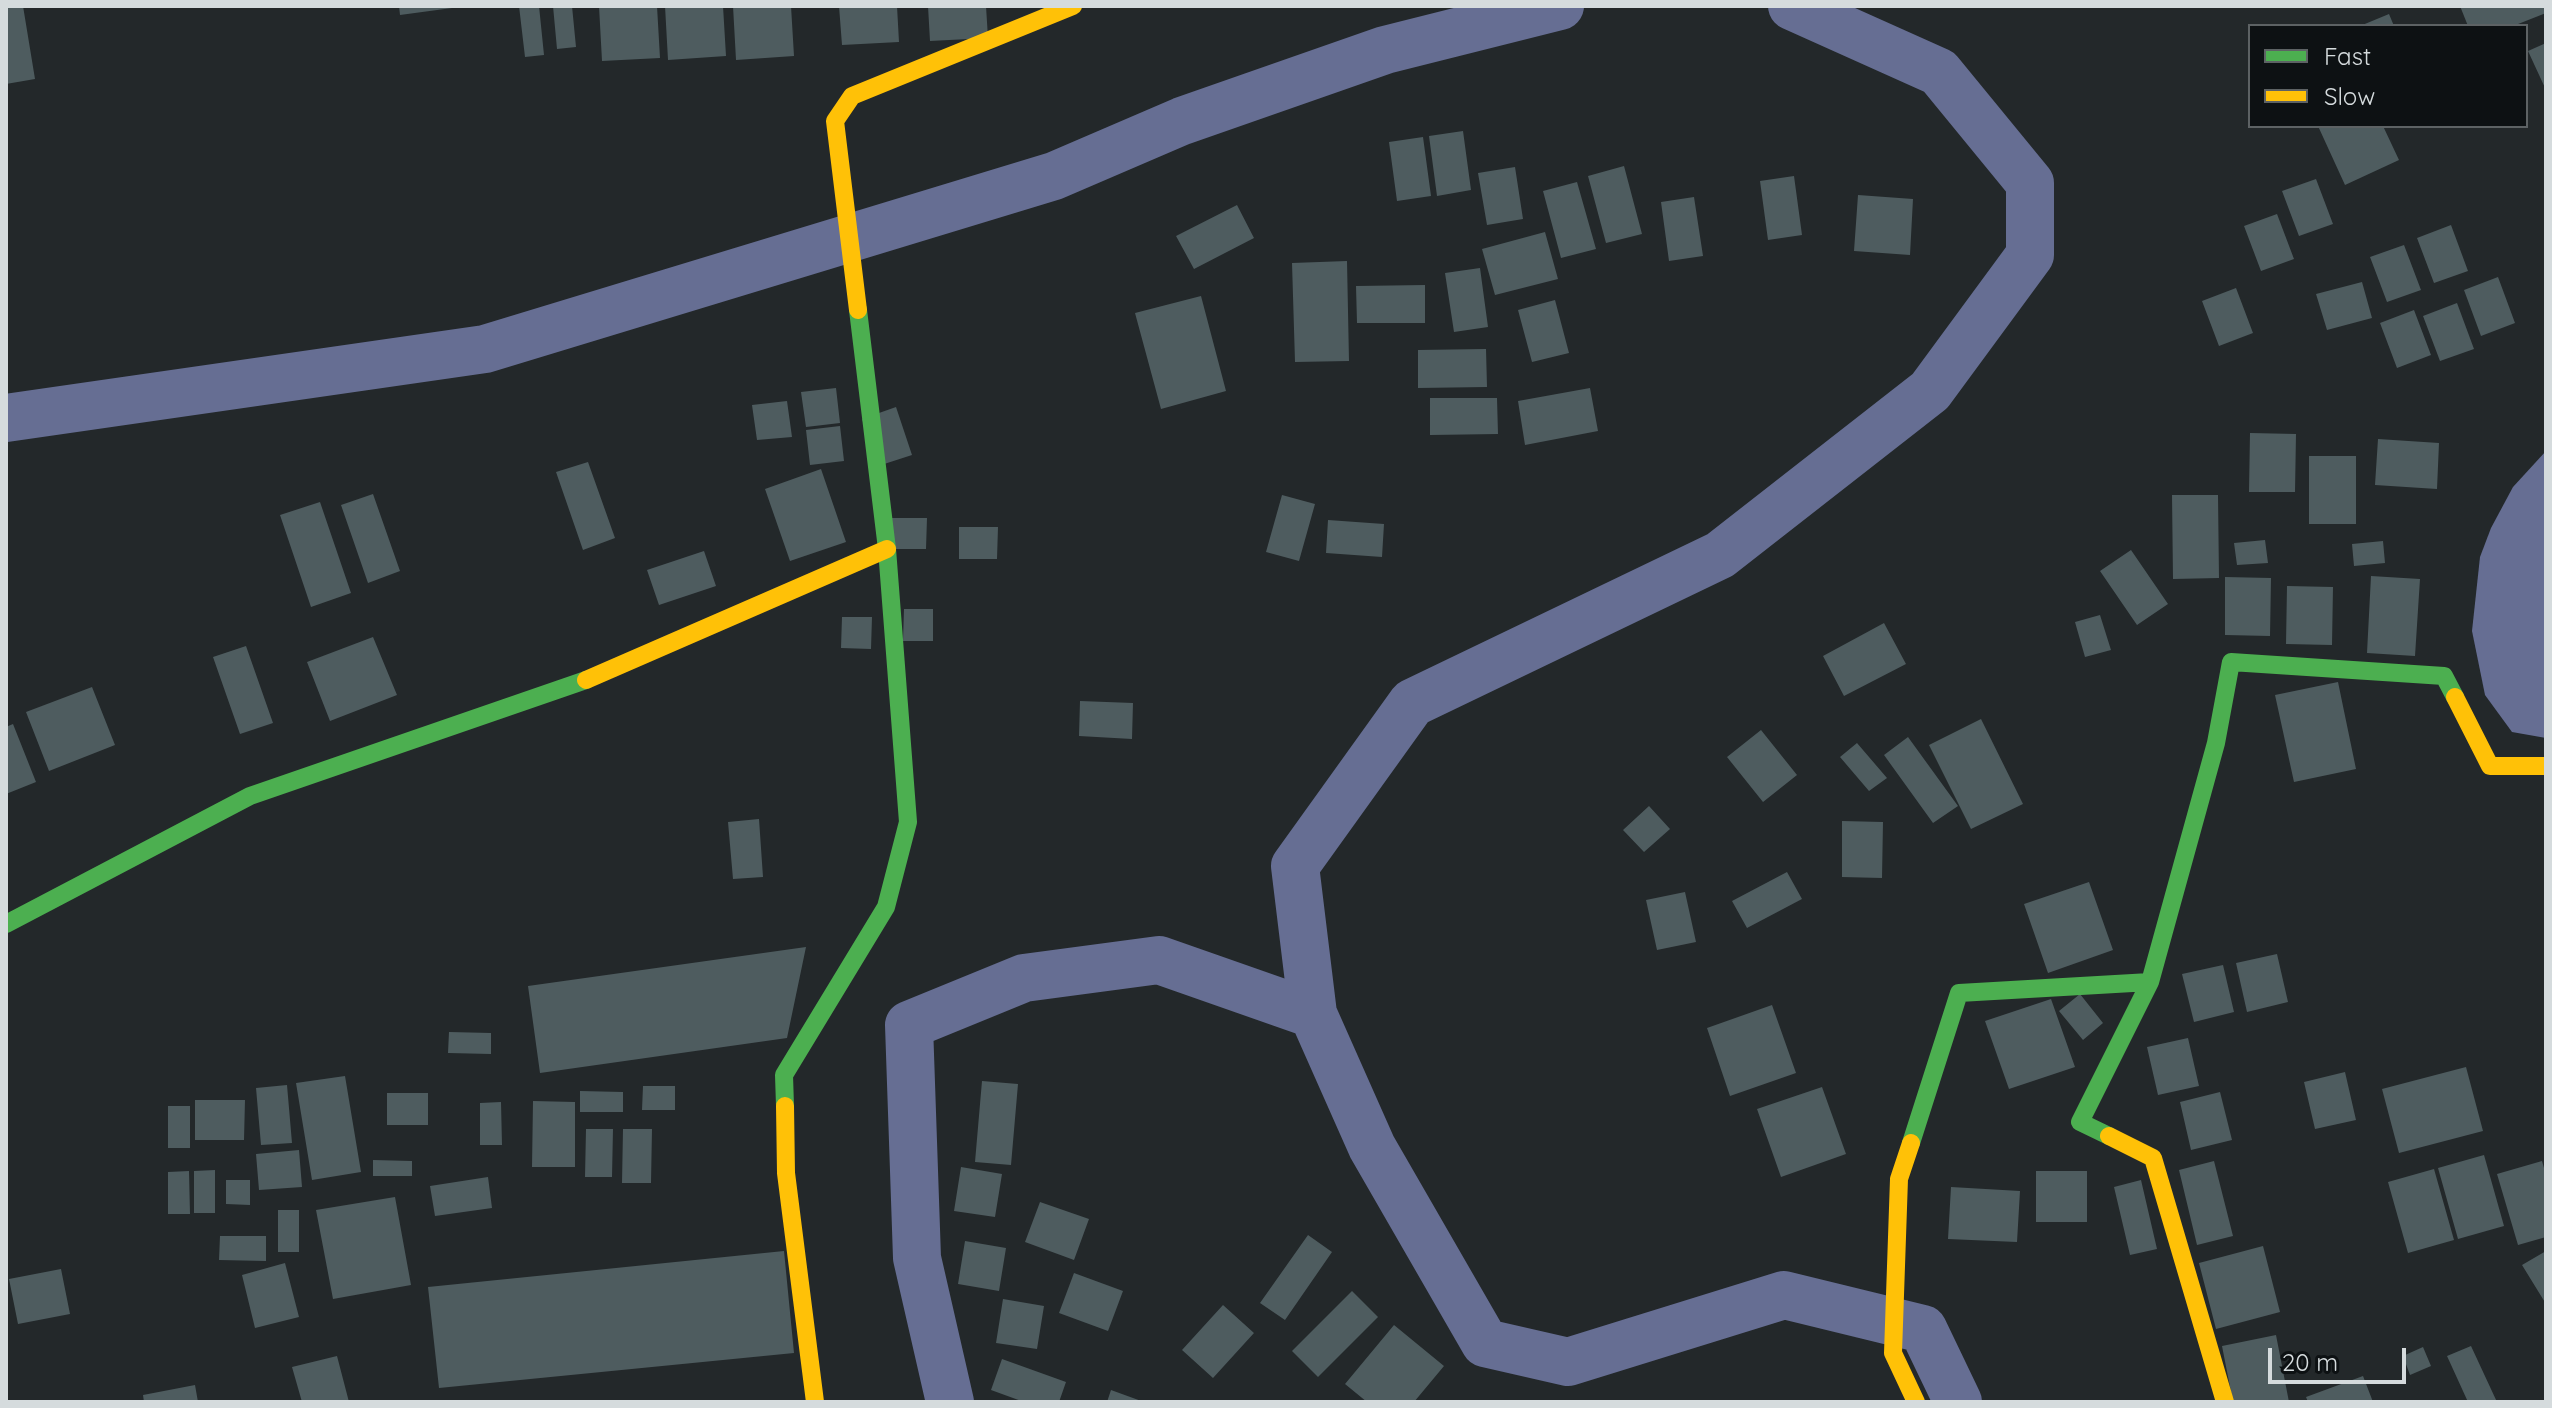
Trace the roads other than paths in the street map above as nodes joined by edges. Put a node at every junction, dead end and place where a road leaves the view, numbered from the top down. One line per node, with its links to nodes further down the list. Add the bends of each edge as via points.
1 (1073, 6): 2 (street, via 852,96 835,121)
2 (887, 549): 4 (street, via 594,677 250,796); 6 (street, via 908,822 886,907 784,1075 786,1173)
3 (2546, 766): 5 (street, via 2490,766 2444,676 2231,662 2216,743)
4 (6, 924)
5 (2150, 982): 7 (street, via 1959,993 1899,1179 1893,1353); 8 (street, via 2080,1122 2153,1158)
6 (815, 1402)
7 (1916, 1402)
8 (2225, 1402)

